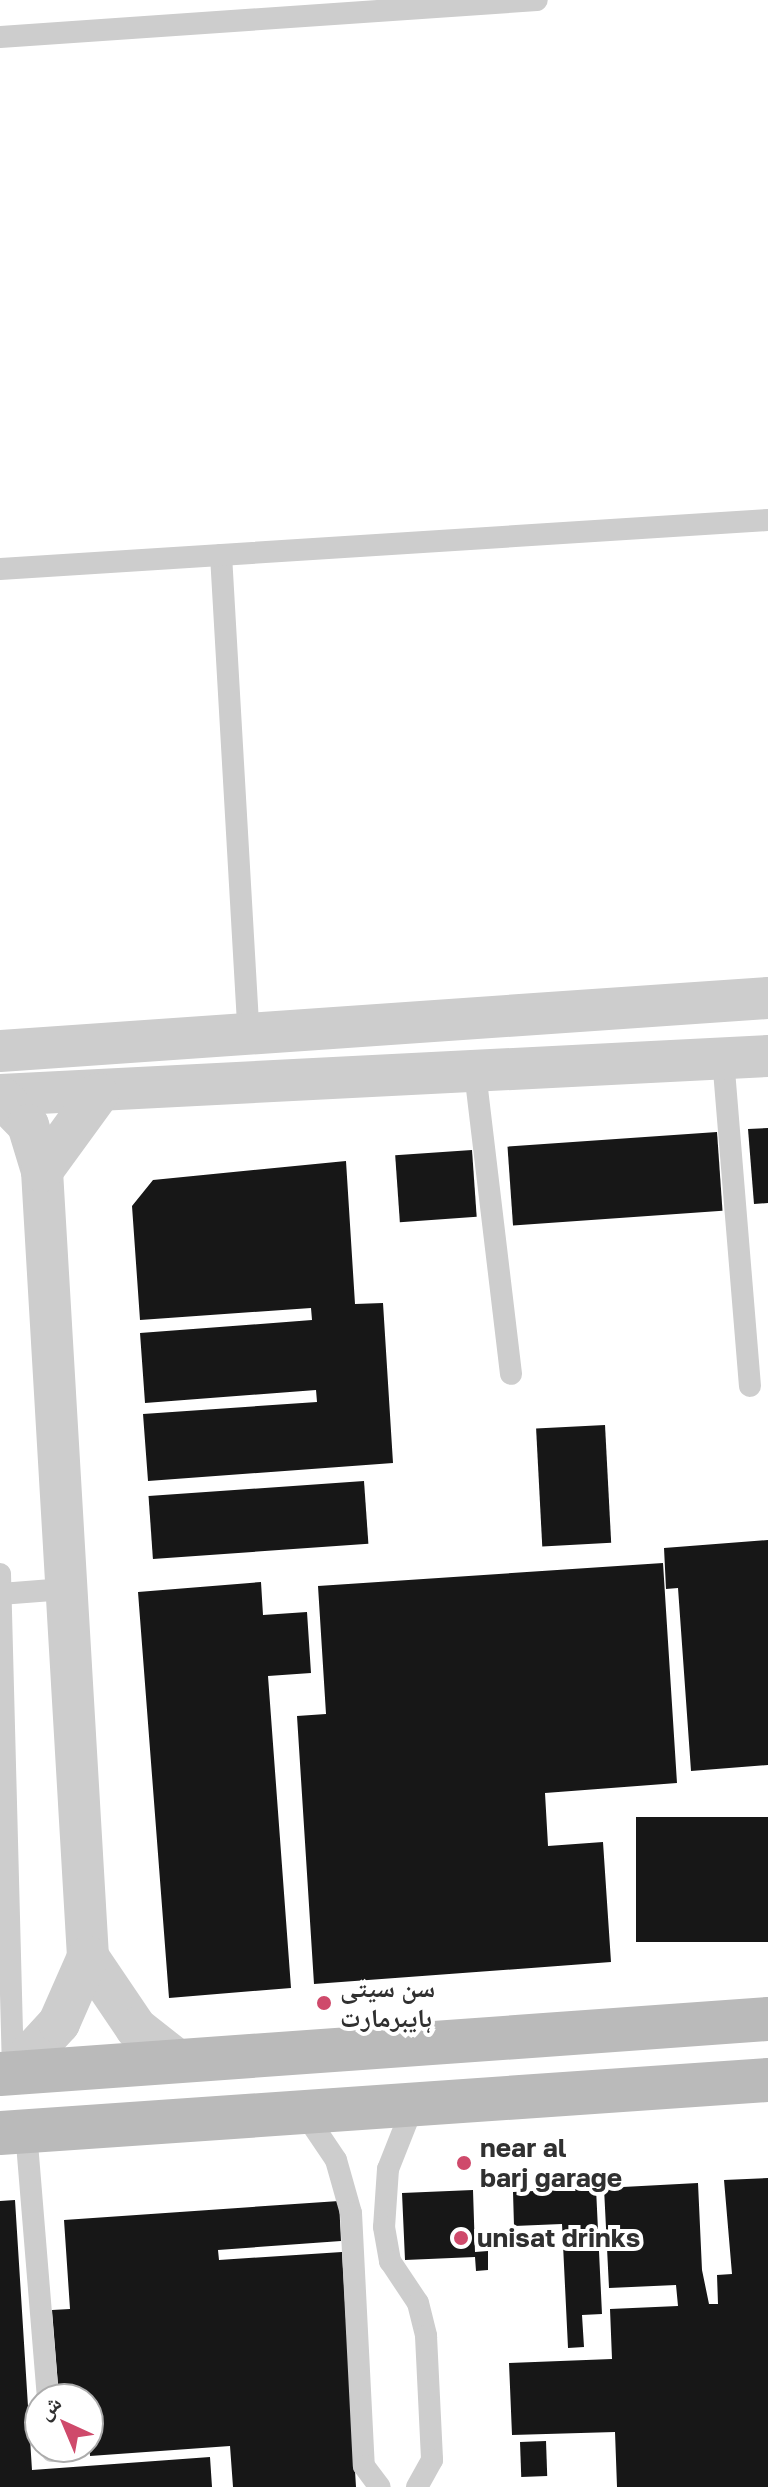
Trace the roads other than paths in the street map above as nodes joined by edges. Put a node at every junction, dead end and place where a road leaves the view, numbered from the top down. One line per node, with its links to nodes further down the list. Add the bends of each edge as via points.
1 (537, 0): 2 (lane)
2 (0, 37)
3 (768, 520): 4 (lane)
4 (221, 555): 5 (lane); 7 (lane)
5 (0, 569)
6 (768, 998): 7 (street)
7 (249, 1034): 8 (street)
8 (0, 1051)
9 (768, 1056): 10 (street)
10 (723, 1058): 11 (street); 16 (lane)
11 (475, 1072): 12 (street); 15 (lane)
12 (98, 1094): 13 (street); 14 (street)
13 (0, 1096): 14 (street, via 28,1125)
14 (42, 1171): 18 (street)
15 (511, 1374)
16 (750, 1386)
17 (1, 1587): 18 (lane); 23 (lane)
18 (65, 1589): 19 (street)
19 (88, 1957): 21 (street, via 136,2028); 23 (street, via 59,2023)
20 (768, 2019): 21 (main road)
21 (178, 2061): 23 (main road)
22 (768, 2062): 25 (main road)
23 (7, 2073)
24 (768, 2080): 25 (main road)
25 (715, 2084): 26 (main road)
26 (413, 2106): 27 (main road); 31 (lane, via 388,2169 384,2227 390,2261 418,2303 426,2336 432,2460)
27 (305, 2114): 28 (main road); 30 (lane, via 336,2160 351,2213 364,2466)
28 (13, 2132): 29 (lane)
29 (46, 2383)
30 (380, 2487)
31 (417, 2487)

